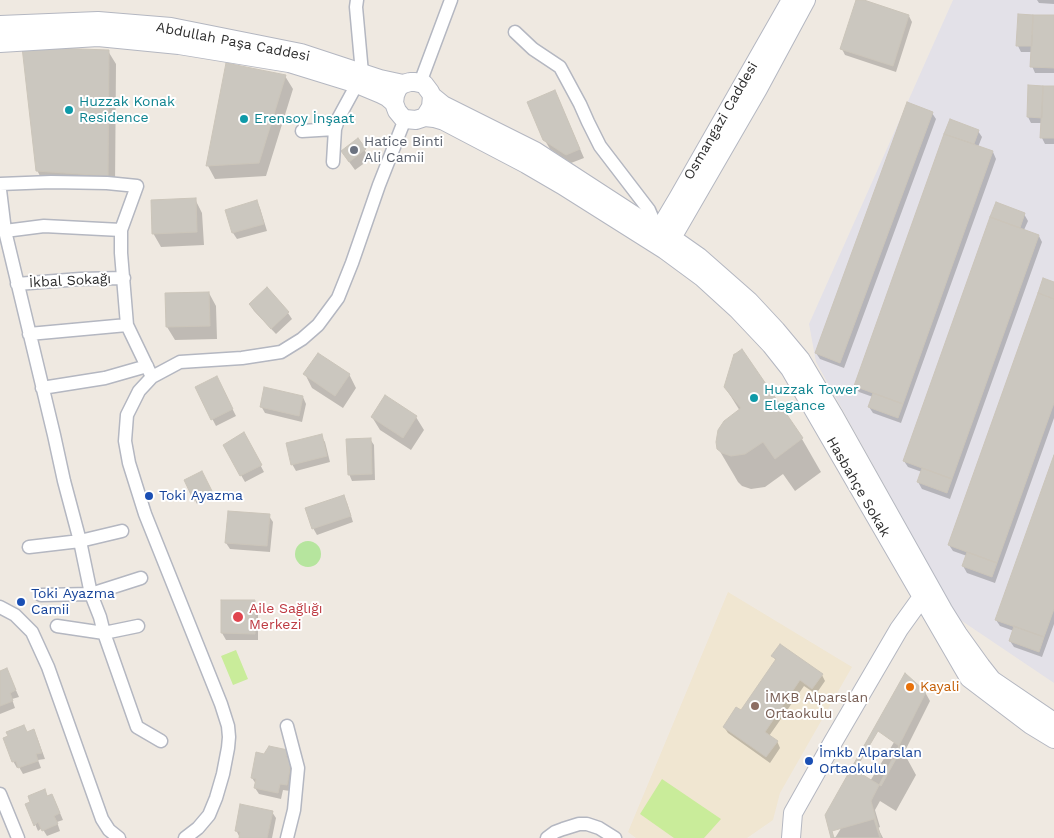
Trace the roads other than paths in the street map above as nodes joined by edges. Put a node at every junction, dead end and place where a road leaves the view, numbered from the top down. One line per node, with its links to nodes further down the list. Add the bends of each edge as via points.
1 (357, 0): 8 (street)
2 (451, 0): 9 (street)
3 (790, 0): 21 (main road, Osmangazi Caddesi)
4 (806, 0): 21 (main road, Osmangazi Caddesi, via 758,89)
5 (0, 25): 8 (main road, Abdullah Paşa Caddesi, via 98,21 171,28 301,53)
6 (515, 32): 21 (street, Hasbahçe Sokak, via 560,67 600,146 649,210)
7 (0, 43): 8 (main road, Abdullah Paşa Caddesi, via 98,37 179,45 289,63)
8 (359, 79): 9 (main road, Abdullah Paşa Caddesi); 11 (main road, Abdullah Paşa Caddesi); 14 (street)
9 (411, 83): 10 (main road, via 427,88); 11 (main road, via 396,91)
10 (432, 96): 12 (main road, via 431,107); 21 (main road, via 443,105 535,151)
11 (394, 104): 13 (main road)
12 (425, 117): 13 (main road); 21 (main road, via 444,122 526,164)
13 (405, 119): 26 (street, via 338,298 318,325 281,352 180,362)
14 (335, 129): 15 (street); 16 (street)
15 (302, 130)
16 (334, 162)
17 (0, 184): 19 (street, via 51,182 137,186)
18 (0, 190): 20 (street)
19 (121, 230): 20 (street, via 44,226); 22 (street)
20 (5, 231): 23 (street)
21 (661, 240): 32 (main road, Hasbahçe Sokak, via 737,309 790,369)
22 (124, 278): 23 (street, İkbal Sokağı); 24 (street)
23 (17, 284): 25 (street)
24 (127, 325): 25 (street); 26 (street)
25 (30, 334): 27 (street)
26 (150, 372): 27 (street); 47 (street, via 127,415 125,441 129,463 145,514 220,704 229,737 223,774 209,815)
27 (42, 388): 29 (street)
28 (122, 531): 29 (street)
29 (80, 541): 30 (street); 34 (street)
30 (29, 547)
31 (141, 578): 34 (street)
32 (926, 592): 39 (main road, Hasbahçe Sokak, via 992,680); 41 (main road, Hasbahçe Sokak, via 969,678); 44 (main road, via 899,629 793,813)
33 (42, 594): 34 (street)
34 (91, 594): 38 (street)
35 (0, 607): 46 (street, via 15,615 32,632 48,667 102,819)
36 (57, 626): 38 (street)
37 (138, 626): 38 (street)
38 (104, 633): 42 (street, via 137,727)
39 (1054, 722)
40 (287, 726): 48 (street, via 298,768 294,810)
41 (1054, 740)
42 (161, 741)
43 (0, 794): 45 (street)
44 (788, 837)
45 (18, 838)
46 (119, 838)
47 (185, 838)
48 (287, 838)
49 (547, 838): 50 (street, via 563,829 587,824)
50 (615, 838)

